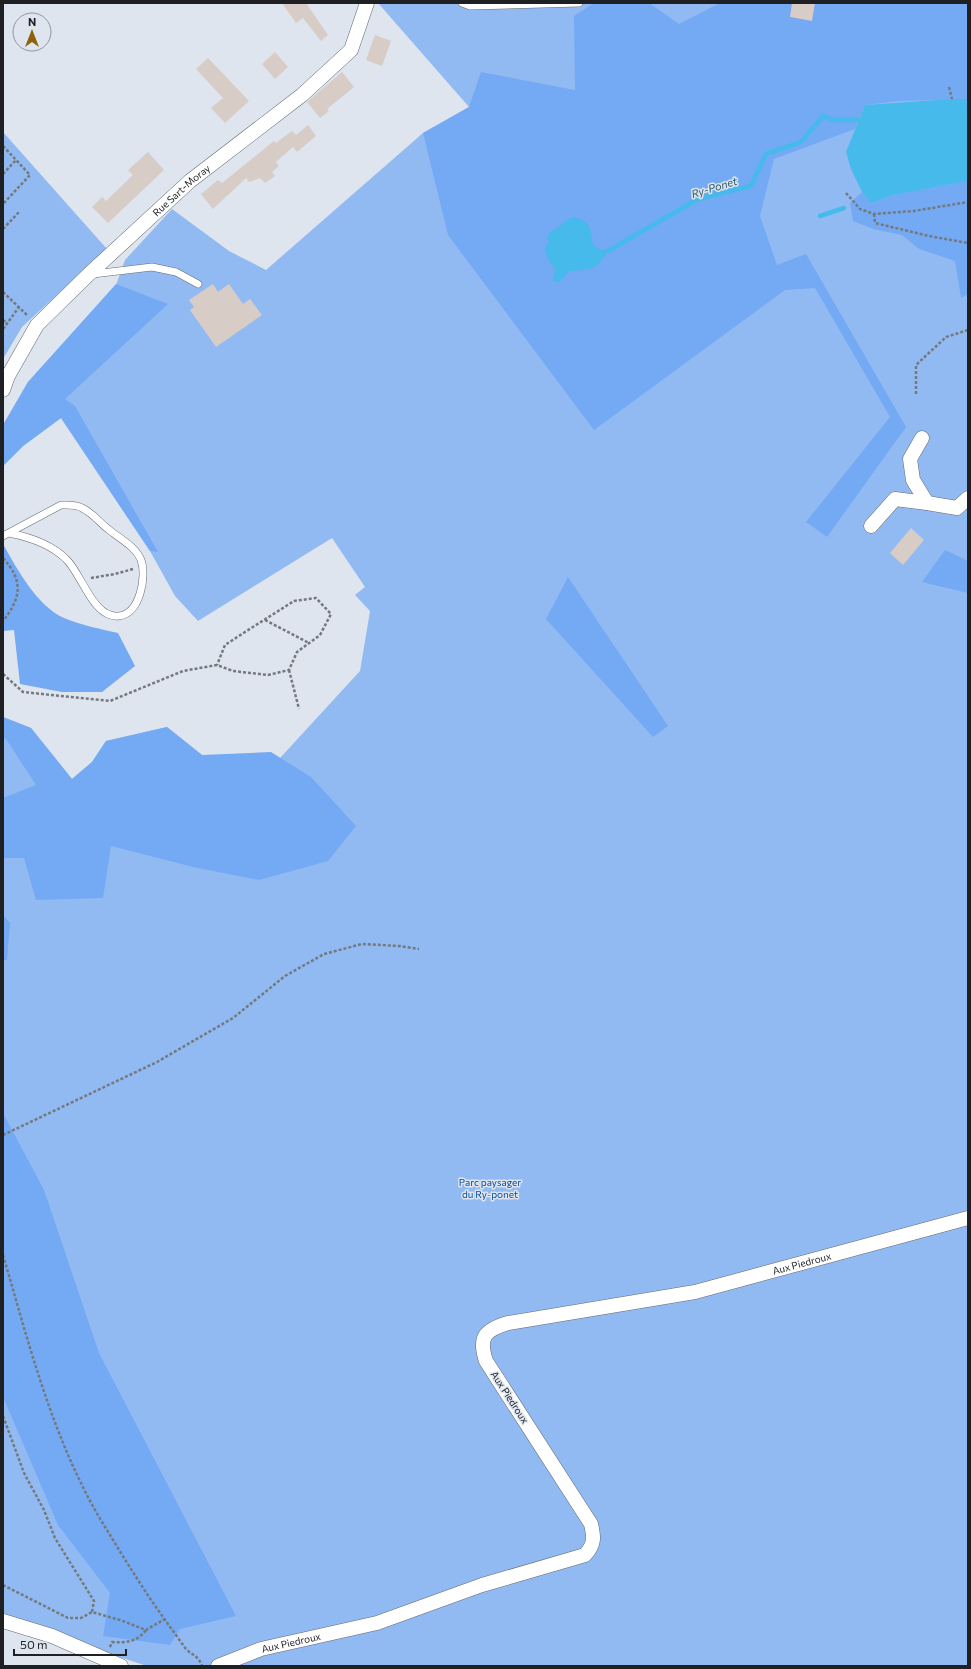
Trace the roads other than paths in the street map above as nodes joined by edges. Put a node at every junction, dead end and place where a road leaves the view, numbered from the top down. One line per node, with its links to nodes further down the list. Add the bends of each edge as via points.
1 (367, 3): 4 (street, Rue Sart-Moray, via 351,50 302,95 190,181)
2 (462, 3): 3 (lane, via 470,6)
3 (579, 4)
4 (89, 274): 5 (lane, via 152,267 176,272); 6 (street, Rue Sart-Moray, via 37,326 8,376)
5 (198, 284)
6 (3, 390)
7 (922, 438): 9 (street, via 910,459 913,480)
8 (968, 498): 9 (street, via 957,508)
9 (927, 503): 10 (street, via 895,499)
10 (871, 526)
11 (6, 535): 11 (lane, via 24,536 55,549 81,579 92,600 111,616 121,616 130,612 136,605 140,596 143,568 141,559 81,507 62,505)
12 (968, 1218): 15 (street, Aux Piedroux, via 695,1292 508,1324 491,1330 484,1338 483,1344 486,1361 591,1524 594,1542 586,1555 482,1585 377,1624 261,1649)
13 (3, 1620): 14 (street, via 52,1636)
14 (107, 1662)
15 (218, 1666)

